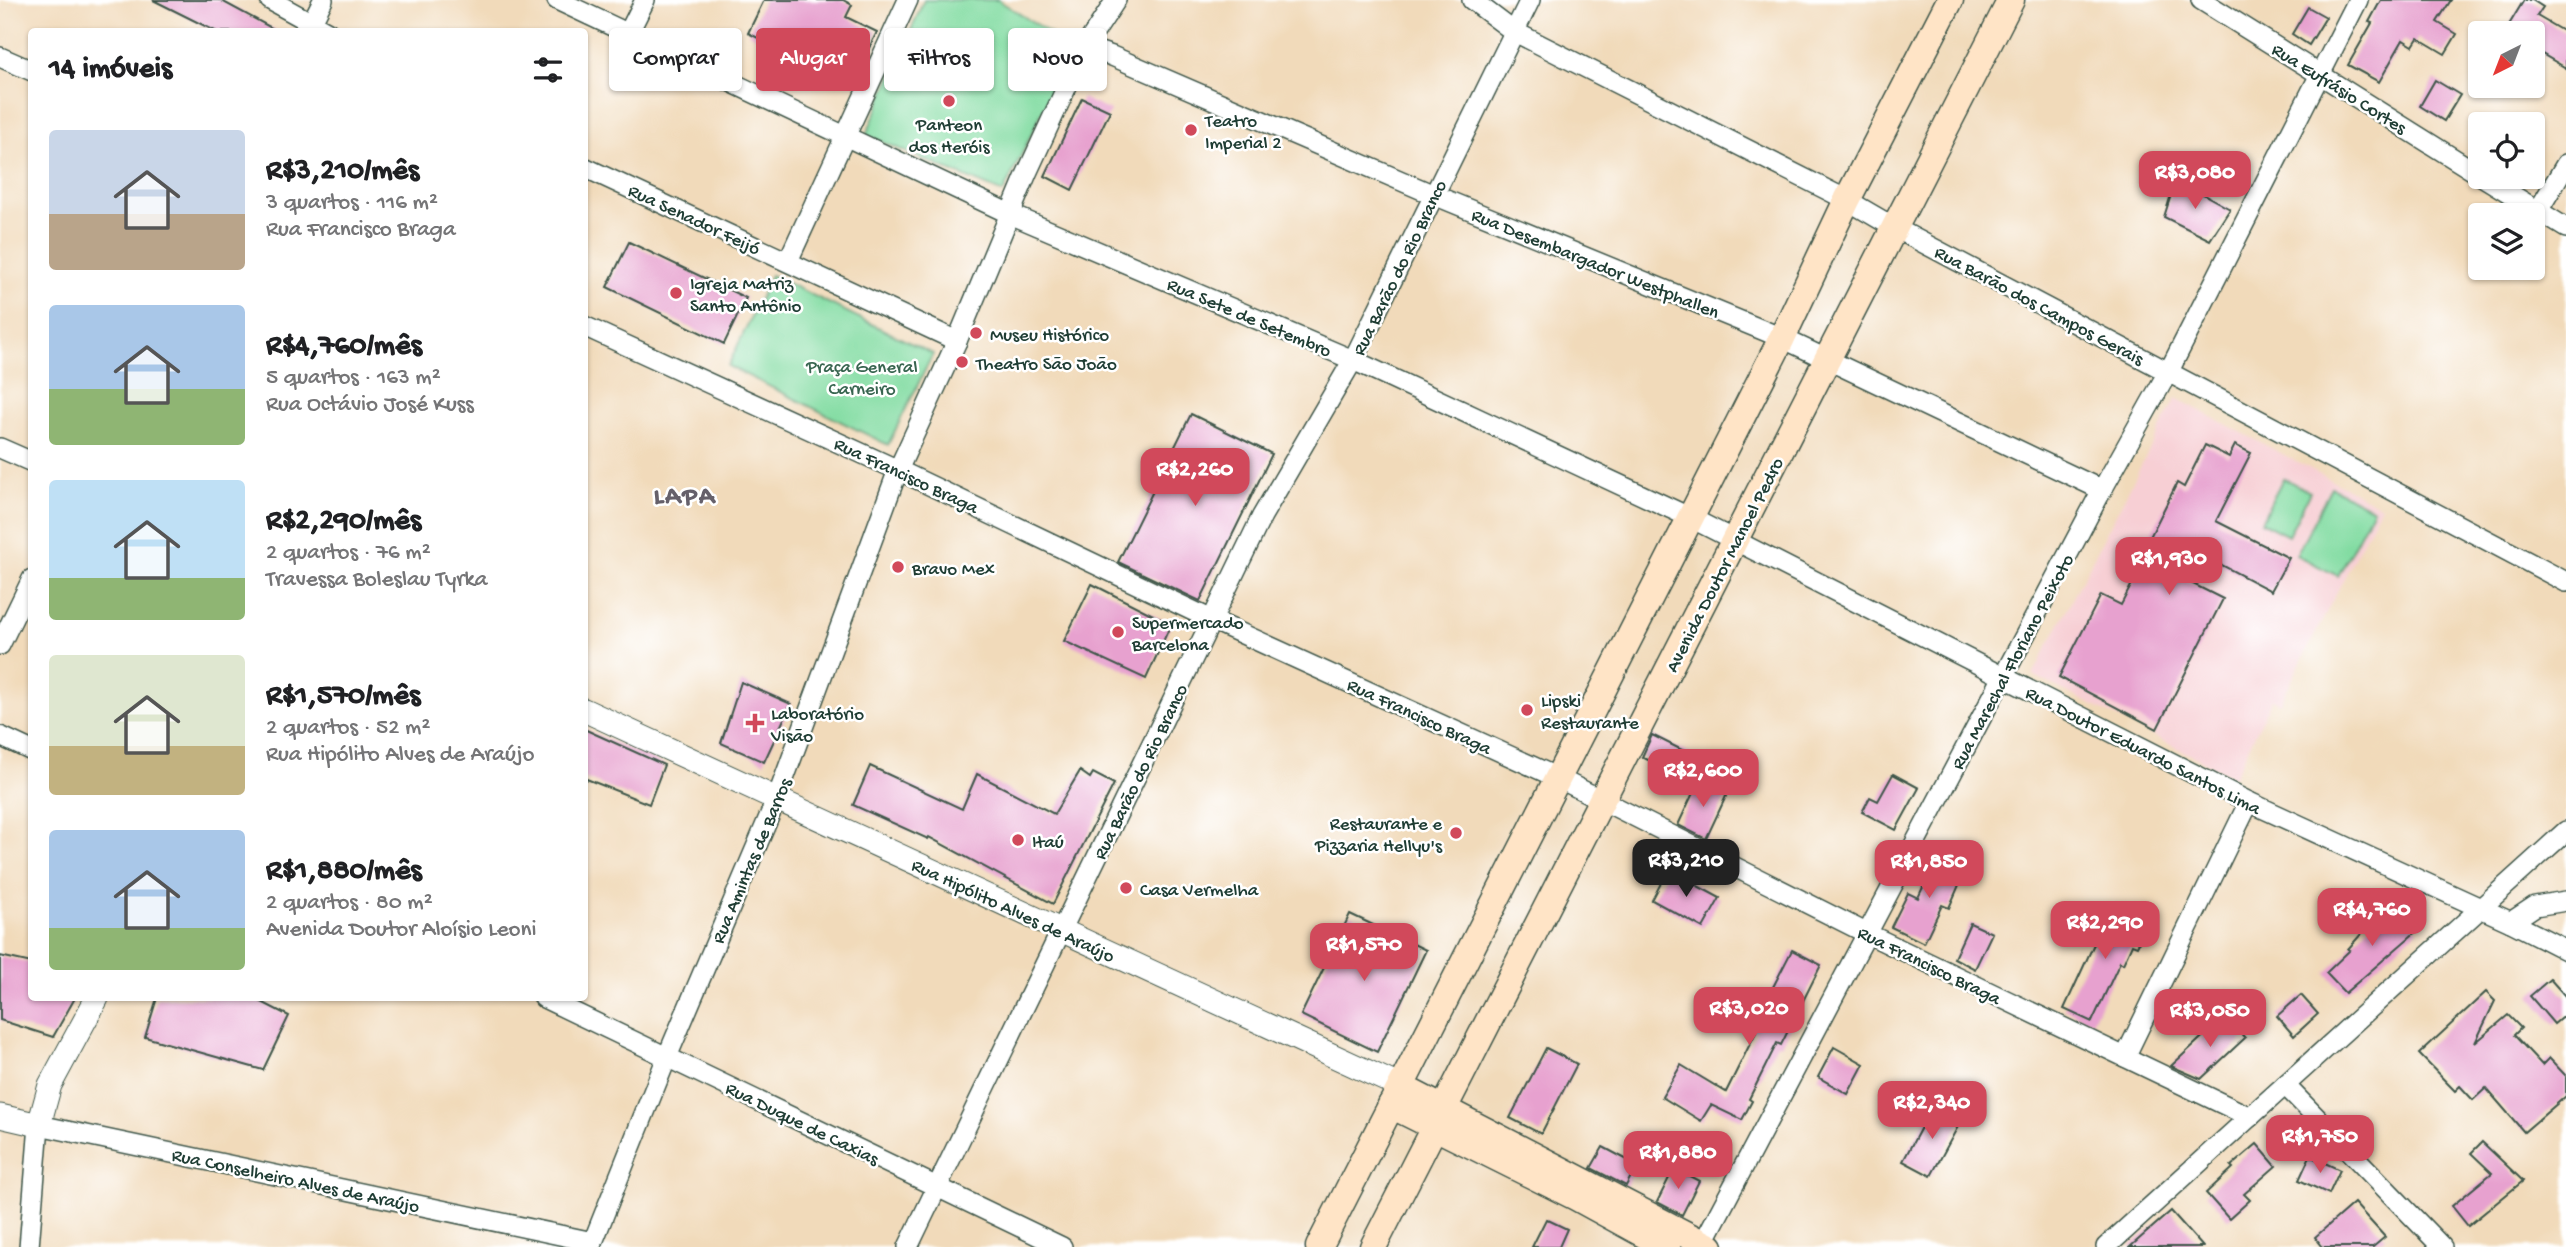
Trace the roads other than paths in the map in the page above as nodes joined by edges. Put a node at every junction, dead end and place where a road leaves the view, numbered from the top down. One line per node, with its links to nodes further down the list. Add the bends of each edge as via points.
1 (270, 0): 13 (street)
2 (323, 0): 14 (street)
3 (557, 0): 15 (street, Rua Sete de Setembro)
4 (645, 0): 16 (street)
5 (908, 0): 25 (street)
6 (1116, 0): 17 (street, Rua Amintas de Barros)
7 (1472, 0): 18 (street, Rua Barão dos Campos Gerais)
8 (1530, 0): 18 (street, Rua Barão do Rio Branco)
9 (1950, 0): 31 (main road)
10 (2011, 0): 36 (main road, Avenida Doutor Manoel Pedro)
11 (2201, 0): 22 (street, Rua Eufrásio Cortes)
12 (2358, 0): 22 (street, Rua Marechal Floriano Peixoto)
13 (314, 28)
14 (316, 28)
15 (615, 28)
16 (631, 28)
17 (1098, 28)
18 (1513, 31): 30 (street, Rua Barão do Rio Branco); 31 (street, Rua Barão dos Campos Gerais)
19 (1107, 55): 30 (street, Rua Desembargador Westphallen)
20 (0, 57): 21 (street)
21 (28, 69)
22 (2320, 74): 27 (street, Rua Eufrásio Cortes); 44 (street, Rua Marechal Floriano Peixoto)
23 (742, 88): 25 (street, Rua Sete de Setembro)
24 (1065, 91): 34 (street, Rua Amintas de Barros)
25 (844, 137): 34 (street, Rua Sete de Setembro); 38 (street)
26 (2566, 164): 33 (street)
27 (2468, 167)
28 (588, 169): 38 (street, Rua Senador Feijó)
29 (2503, 189): 32 (street, Rua Eufrásio Cortes)
30 (1434, 195): 40 (street, Rua Desembargador Westphallen); 43 (street, Rua Barão do Rio Branco)
31 (1847, 200): 36 (street, Rua Barão dos Campos Gerais); 40 (main road)
32 (2525, 203)
33 (2543, 203)
34 (1010, 214): 41 (street, Rua Amintas de Barros); 43 (street, Rua Sete de Setembro)
35 (2545, 215): 37 (street, Rua Eufrásio Cortes)
36 (1895, 228): 42 (main road, Avenida Doutor Manoel Pedro); 44 (street, Rua Barão dos Campos Gerais)
37 (2566, 228)
38 (788, 261): 41 (street, Rua Senador Feijó)
39 (588, 328): 47 (street, Rua Francisco Braga)
40 (1782, 338): 42 (street, Rua Desembargador Westphallen); 49 (main road)
41 (957, 341): 47 (street, Rua Amintas de Barros)
42 (1828, 358): 48 (street, Rua Desembargador Westphallen); 50 (main road, Avenida Doutor Manoel Pedro)
43 (1353, 360): 49 (street, Rua Sete de Setembro); 53 (street, Rua Barão do Rio Branco, via 1262,516)
44 (2168, 372): 48 (street, Rua Marechal Floriano Peixoto); 51 (street, Rua Barão dos Campos Gerais)
45 (0, 447): 46 (street)
46 (28, 460)
47 (898, 470): 53 (street, Rua Francisco Braga); 60 (street, Rua Amintas de Barros)
48 (2102, 490): 55 (street, Rua Marechal Floriano Peixoto)
49 (1691, 518): 50 (street, Rua Doutor Eduardo Santos Lima); 59 (main road)
50 (1734, 541): 55 (street, Rua Doutor Eduardo Santos Lima); 61 (main road, Avenida Doutor Manoel Pedro)
51 (2566, 582)
52 (28, 587): 54 (street)
53 (1212, 620): 59 (street, Rua Francisco Braga); 67 (street, Rua Barão do Rio Branco)
54 (0, 645)
55 (2002, 677): 62 (street, Rua Doutor Eduardo Santos Lima); 68 (street, Rua Marechal Floriano Peixoto)
56 (588, 712): 60 (street, Rua Hipólito Alves de Araújo)
57 (0, 736): 58 (street)
58 (28, 749)
59 (1558, 778): 61 (street, Rua Francisco Braga); 75 (main road)
60 (777, 798): 67 (street, Rua Hipólito Alves de Araújo); 72 (street, Rua Amintas de Barros)
61 (1602, 800): 68 (street, Rua Francisco Braga); 78 (main road, Avenida Doutor Manoel Pedro)
62 (2249, 802): 65 (street, Rua Doutor Eduardo Santos Lima); 73 (street)
63 (2566, 831): 65 (street)
64 (2566, 901): 66 (street, via 2535,906)
65 (2479, 908): 66 (street, Rua Doutor Eduardo Santos Lima); 74 (street)
66 (2511, 922): 69 (street, Rua Doutor Eduardo Santos Lima)
67 (1063, 932): 75 (street, Rua Hipólito Alves de Araújo); 80 (street, Rua Barão do Rio Branco)
68 (1866, 933): 73 (street, Rua Francisco Braga); 82 (street, Rua Marechal Floriano Peixoto)
69 (2566, 950)
70 (95, 1001): 79 (street, via 50,1086)
71 (550, 1001): 72 (street, Rua Duque de Caxias)
72 (667, 1057): 80 (street, Rua Duque de Caxias); 81 (street, Rua Amintas de Barros)
73 (2125, 1057): 77 (street, Rua Francisco Braga)
74 (2285, 1085): 77 (street); 90 (street)
75 (1396, 1096): 78 (main road); 86 (main road)
76 (0, 1116): 79 (street, Rua Conselheiro Alves de Araújo)
77 (2249, 1117): 89 (street)
78 (1439, 1118): 82 (main road); 87 (main road, Avenida Doutor Manoel Pedro); 88 (main road)
79 (39, 1125): 81 (street, Rua Conselheiro Alves de Araújo); 83 (street)
80 (939, 1188): 84 (street, Rua Barão do Rio Branco); 85 (street, Rua Duque de Caxias)
81 (592, 1245)
82 (1705, 1246)
83 (29, 1247)
84 (908, 1247)
85 (1062, 1247)
86 (1319, 1247)
87 (1373, 1247)
88 (1667, 1247)
89 (2106, 1247)
90 (2442, 1247)

